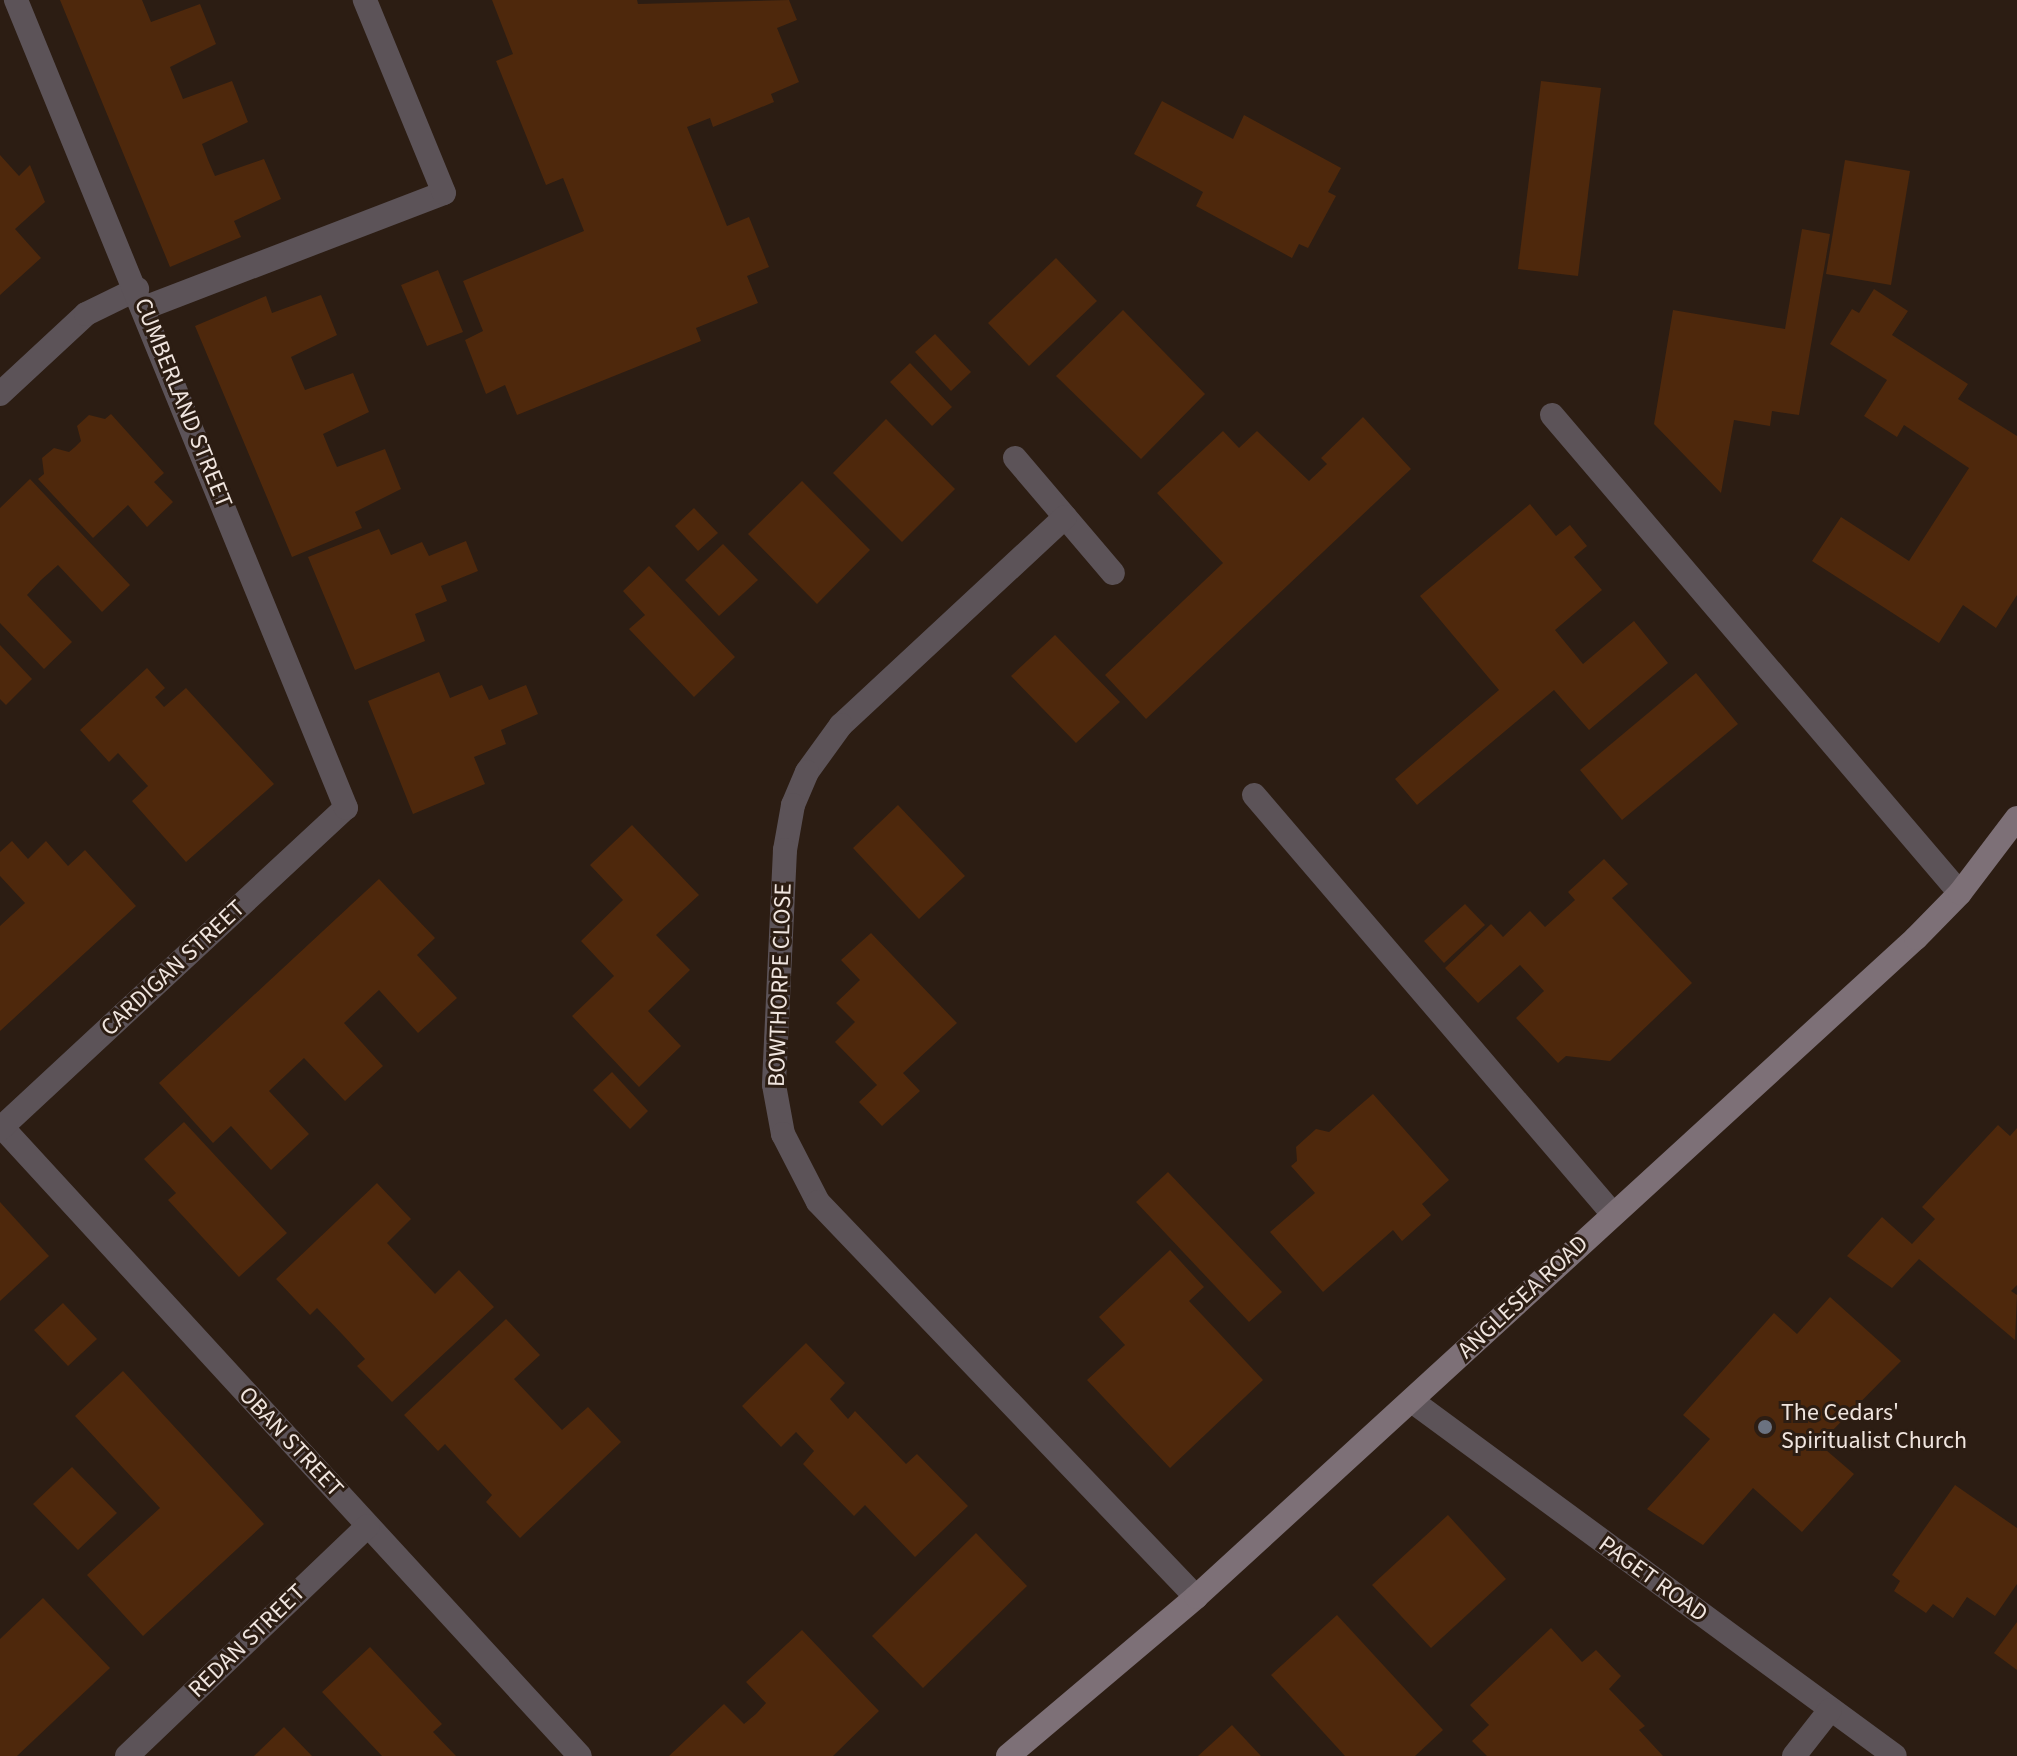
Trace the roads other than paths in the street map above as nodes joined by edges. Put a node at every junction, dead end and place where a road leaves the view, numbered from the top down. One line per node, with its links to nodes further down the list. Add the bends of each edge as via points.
1 (16, 0): 3 (street, CUMBERLAND STREET)
2 (365, 0): 3 (street, via 444,193)
3 (140, 298): 4 (street, via 86,314); 10 (street, CUMBERLAND STREET)
4 (0, 394)
5 (1552, 415): 12 (street)
6 (1015, 458): 7 (street)
7 (1065, 517): 8 (street); 17 (street, BOWTHORPE CLOSE, via 851,716 807,772 793,805 785,850 774,1085 783,1134 818,1202)
8 (1113, 573)
9 (1254, 795): 14 (street)
10 (346, 808): 13 (street, CARDIGAN STREET)
11 (2017, 818): 12 (street, ANGLESEA ROAD)
12 (1960, 893): 14 (street, ANGLESEA ROAD)
13 (1, 1128): 16 (street, OBAN STREET)
14 (1612, 1213): 15 (street, ANGLESEA ROAD)
15 (1412, 1401): 17 (street, ANGLESEA ROAD); 18 (street, PAGET ROAD)
16 (368, 1526): 19 (street, REDAN STREET); 20 (street, OBAN STREET)
17 (1196, 1597): 21 (street, ANGLESEA ROAD)
18 (1830, 1710): 22 (street); 23 (street, PAGET ROAD)
19 (127, 1756)
20 (580, 1756)
21 (1008, 1756)
22 (1794, 1756)
23 (1895, 1756)

